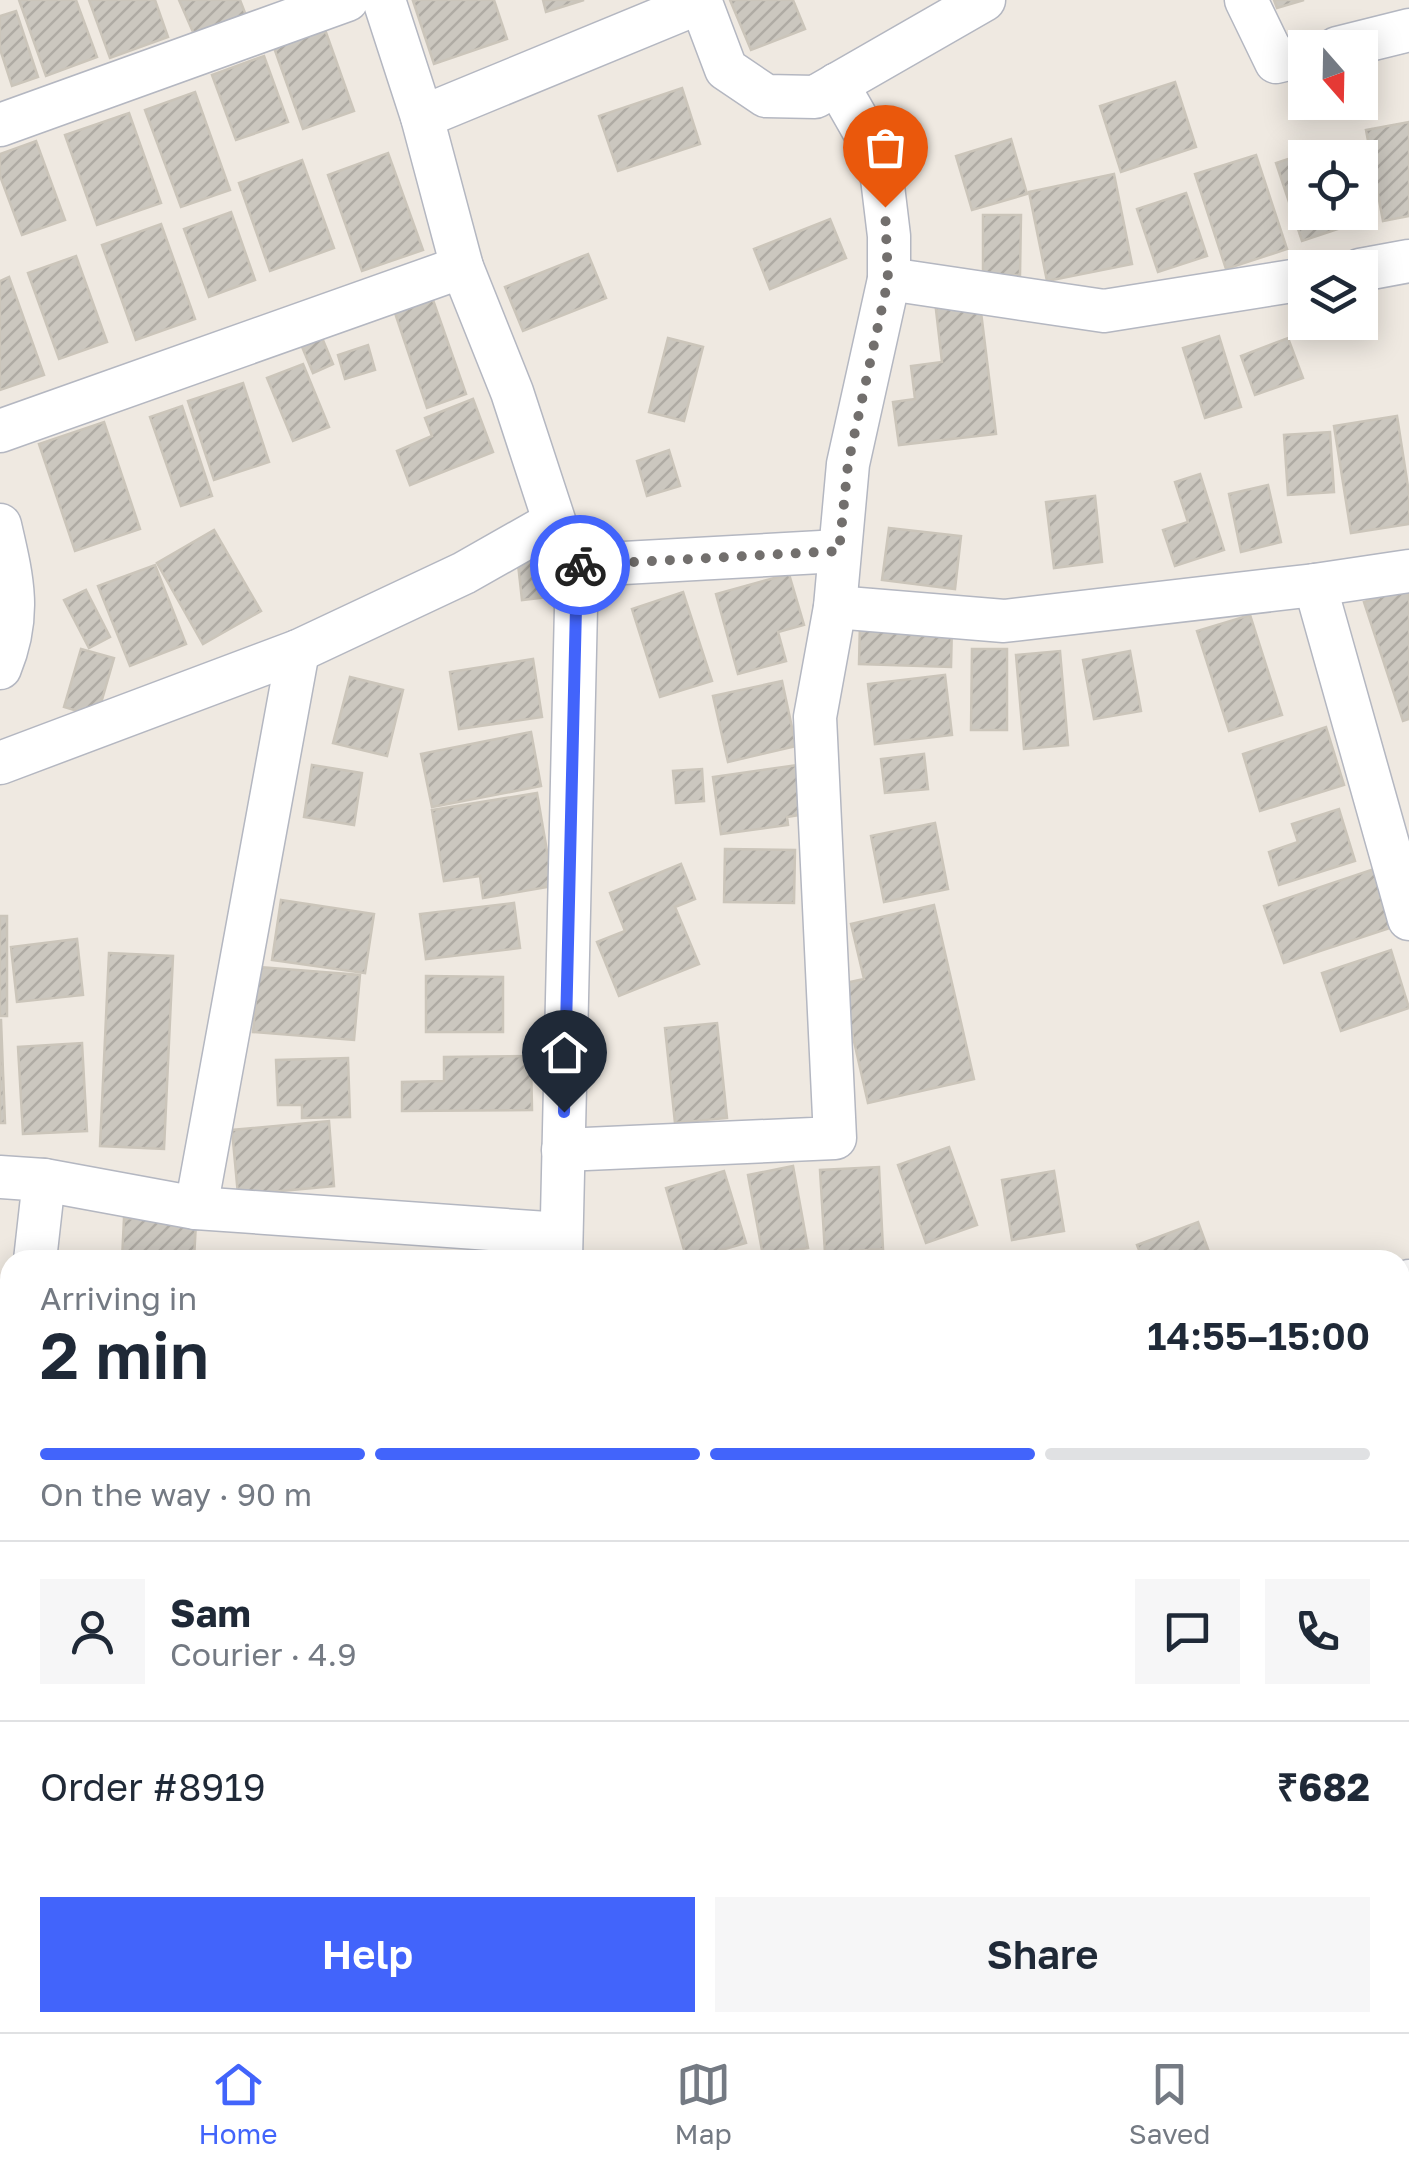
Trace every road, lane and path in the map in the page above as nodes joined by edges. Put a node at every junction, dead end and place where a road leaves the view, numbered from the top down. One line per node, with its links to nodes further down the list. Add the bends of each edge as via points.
1 (347, 0): 11 (street)
2 (384, 0): 10 (street)
3 (984, 0): 9 (street)
4 (1246, 0): 8 (street, via 1276,62)
5 (700, 1): 9 (street, via 726,68 766,96 815,97); 10 (street)
6 (1409, 30): 7 (street)
7 (1378, 38)
8 (1288, 59)
9 (837, 84): 15 (street, via 882,178)
10 (422, 117): 13 (street)
11 (0, 125)
12 (1409, 262): 14 (street)
13 (462, 267): 17 (street); 18 (street)
14 (1378, 267)
15 (888, 280): 16 (street, via 1104,311); 20 (street, via 848,464)
16 (1288, 282)
17 (0, 431)
18 (554, 522): 21 (street); 25 (street)
19 (0, 525): 26 (street, via 15,588)
20 (839, 551): 21 (street); 24 (street)
21 (570, 566): 29 (street, via 576,607)
22 (1409, 571): 23 (street)
23 (1315, 585): 24 (street, via 1004,622); 28 (street)
24 (834, 607): 29 (street, via 815,717 835,1138)
25 (298, 651): 27 (street); 32 (street)
26 (0, 668)
27 (0, 763)
28 (1409, 919)
29 (563, 1150): 33 (street)
30 (0, 1178): 31 (street)
31 (44, 1180): 32 (street); 34 (street)
32 (196, 1208): 33 (street)
33 (561, 1247)
34 (36, 1250)

